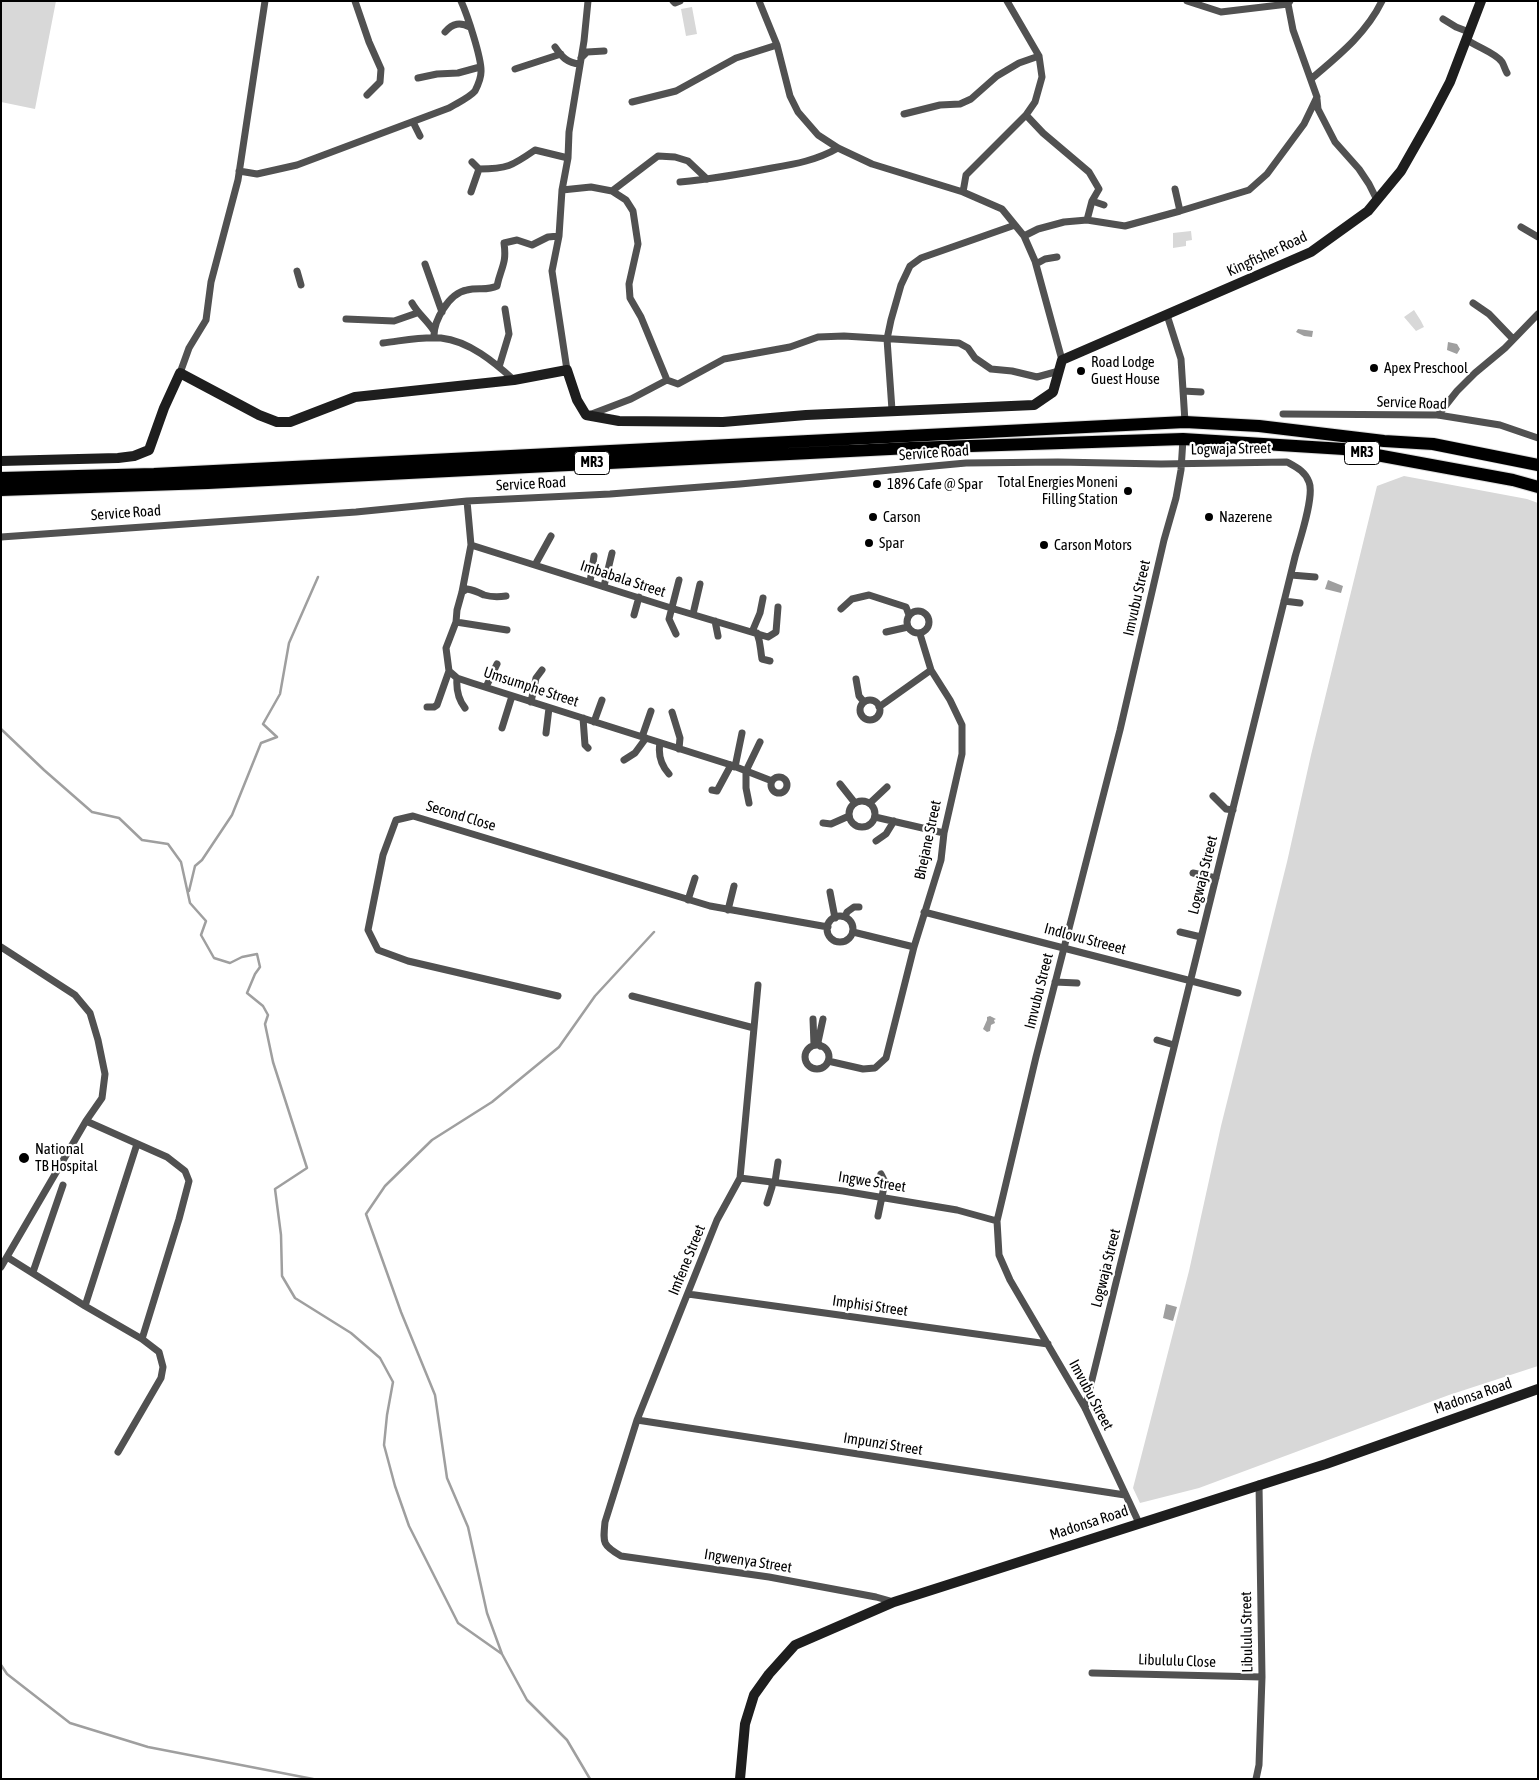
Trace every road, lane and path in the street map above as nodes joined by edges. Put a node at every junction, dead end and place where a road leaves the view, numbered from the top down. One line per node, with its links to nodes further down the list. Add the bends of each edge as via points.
1 (265, 1): 40 (street)
2 (355, 1): 29 (street, via 381,69 380,82)
3 (461, 1): 14 (street)
4 (588, 1): 23 (street)
5 (673, 1): 6 (street)
6 (680, 1)
7 (759, 1): 18 (street)
8 (1007, 1): 22 (street)
9 (1187, 1): 12 (street, via 1221,12)
10 (1382, 1): 28 (street, via 1367,26)
11 (1481, 1): 16 (street, Kingfisher Road)
12 (1289, 3): 28 (street, via 1293,30)
13 (1443, 19): 16 (street)
14 (470, 27): 15 (street, via 462,23 450,26); 24 (street)
15 (445, 32)
16 (1468, 36): 26 (street, via 1474,46 1501,60); 48 (street, Kingfisher Road, via 1450,82 1430,120 1401,171)
17 (555, 46): 20 (street)
18 (777, 46): 31 (street, via 736,58 676,91); 36 (street, via 790,96 798,112 818,135)
19 (604, 51): 23 (street, via 587,52)
20 (560, 54): 23 (street, via 571,64); 25 (street, via 549,61)
21 (471, 56): 24 (street)
22 (1039, 56): 32 (street, via 997,76 971,99 960,104); 33 (street, via 1042,77 1035,102)
23 (580, 61): 37 (street)
24 (480, 64): 27 (street, via 458,73); 34 (street, via 475,90 449,108)
25 (515, 69)
26 (1507, 73)
27 (418, 78)
28 (1311, 79): 30 (street)
29 (367, 95)
30 (1316, 98): 48 (street, via 1318,109 1335,142 1359,169); 51 (street, via 1304,124 1267,174 1249,190)
31 (632, 102)
32 (904, 114)
33 (1026, 115): 47 (street, via 966,175); 49 (street, via 1089,172 1099,189)
34 (413, 122): 35 (street); 40 (street, via 297,165 257,174)
35 (420, 136)
36 (838, 148): 41 (street, via 822,157 793,164); 47 (street, via 872,164)
37 (568, 158): 39 (street, via 535,150 500,169); 44 (street)
38 (472, 162): 39 (street)
39 (480, 169): 46 (street)
40 (239, 171): 79 (street, via 206,320 189,348)
41 (707, 179): 42 (street); 45 (street, via 688,162 658,156)
42 (680, 182)
43 (1175, 189): 51 (street)
44 (562, 190): 45 (street, via 591,187); 55 (street)
45 (612, 191): 81 (street, via 626,200 633,211 638,244 629,284 630,298)
46 (471, 192)
47 (964, 192): 53 (street, via 1002,209)
48 (1377, 200): 69 (street, Kingfisher Road, via 1368,211 1311,252)
49 (1092, 201): 50 (street); 52 (street)
50 (1104, 205)
51 (1180, 211): 52 (street, via 1126,226)
52 (1087, 220): 56 (street, via 1064,222)
53 (1015, 225): 56 (street); 72 (street, via 921,258 910,266 901,284)
54 (1521, 227): 57 (street)
55 (559, 236): 66 (street, via 532,244 517,240 504,243 505,264 497,286 490,290 464,290 454,296); 77 (street, via 552,271)
56 (1024, 236): 60 (street)
57 (1538, 237)
58 (1057, 256): 60 (street)
59 (425, 264): 66 (street)
60 (1036, 264): 75 (street)
61 (297, 271): 62 (street)
62 (301, 285)
63 (412, 303): 67 (street)
64 (1473, 303): 73 (street, via 1489,314)
65 (505, 309): 76 (street, via 509,334)
66 (442, 312): 71 (street)
67 (417, 314): 70 (street, via 394,321); 71 (street)
68 (1538, 314): 73 (street)
69 (1167, 316): 75 (street, Kingfisher Road); 82 (street, via 1181,359)
70 (346, 319)
71 (434, 334): 74 (street); 76 (street, via 463,344)
72 (887, 339): 78 (street, via 959,343 991,369 1037,377); 81 (street, via 818,337 790,347 724,359 678,384); 84 (street)
73 (1513, 340): 86 (street, via 1457,391)
74 (383, 343)
75 (1062, 360): 78 (street)
76 (499, 367): 80 (street)
77 (567, 370): 80 (street); 87 (street)
78 (1059, 371): 84 (street, via 1053,392 1034,405)
79 (180, 374): 80 (street, via 277,422 290,422 354,397); 91 (street, via 149,450 118,458)
80 (514, 380)
81 (667, 380): 87 (street, via 631,399)
82 (1183, 391): 83 (street); 88 (street)
83 (1201, 392)
84 (892, 410): 87 (street, via 723,422 619,421)
85 (1283, 414): 86 (street, Service Road)
86 (1438, 415): 89 (street, Service Road, via 1500,425)
87 (586, 416)
88 (1185, 422): 93 (highway, MR3, via 1259,426 1433,444); 94 (highway, MR3, via 164,473)
89 (1538, 438)
90 (1183, 439): 92 (street, Imvubu Street); 95 (highway, MR3, via 1344,449); 96 (highway, MR3, via 910,448 208,483)
91 (1, 461)
92 (1181, 463): 97 (street, Service Road, via 966,463 731,485); 104 (street, Logwaja Street, via 1287,462 1301,470 1310,483 1310,504); 195 (street, Imvubu Street, via 1176,498)
93 (1538, 465)
94 (1, 478)
95 (1538, 487)
96 (1, 490)
97 (467, 501): 99 (street, Service Road); 100 (street)
98 (551, 536): 103 (street)
99 (1, 537)
100 (471, 545): 103 (street, Imbabala Street); 110 (street)
101 (612, 553): 109 (street)
102 (594, 556): 107 (street)
103 (535, 565): 107 (street, Imbabala Street)
104 (1291, 574): 105 (street); 114 (street, Logwaja Street)
105 (1315, 576)
106 (679, 580): 117 (street)
107 (590, 582): 109 (street, Imbabala Street)
108 (700, 584): 119 (street)
109 (604, 586): 112 (street, Imbabala Street)
110 (462, 592): 111 (street, via 467,588 484,595); 123 (street)
111 (506, 596)
112 (639, 597): 117 (street, Imbabala Street); 120 (street)
113 (764, 598): 127 (street)
114 (1284, 601): 115 (street); 171 (street, Logwaja Street)
115 (1300, 604)
116 (778, 607): 127 (street, Imbabala Street, via 776,632 768,637)
117 (671, 608): 119 (street, Imbabala Street); 128 (street, via 669,619)
118 (840, 609): 121 (street, via 852,599 869,595 906,607)
119 (692, 614): 122 (street, Imbabala Street)
120 (634, 615)
121 (909, 616): 124 (street); 129 (street, via 917,611 927,616 928,626)
122 (715, 620): 127 (street, Imbabala Street); 130 (street)
123 (456, 622): 125 (street); 135 (street, via 446,648)
124 (908, 627): 126 (street); 129 (street)
125 (507, 630)
126 (886, 632)
127 (754, 633): 131 (street, via 762,644 762,659)
128 (676, 634)
129 (920, 634): 134 (street, Bhejane Street)
130 (718, 636)
131 (770, 660)
132 (497, 664): 138 (street)
133 (542, 670): 141 (street, via 536,678)
134 (931, 670): 144 (street); 176 (street, Bhejane Street, via 962,726 962,754)
135 (449, 671): 136 (street, Umsumphe Street); 143 (street, via 437,705)
136 (457, 678): 138 (street, Umsumphe Street); 145 (street, via 458,695)
137 (856, 679): 142 (street, via 859,696)
138 (486, 688): 139 (street, Umsumphe Street)
139 (512, 696): 141 (street, Umsumphe Street); 151 (street)
140 (602, 700): 150 (street)
141 (531, 702): 146 (street, Umsumphe Street)
142 (864, 702): 144 (street, via 872,700); 144 (street, via 860,713 866,720 875,718)
143 (427, 707)
144 (879, 707)
145 (465, 708)
146 (549, 708): 149 (street, Umsumphe Street); 152 (street)
147 (651, 711): 154 (street)
148 (672, 712): 158 (street, via 680,738)
149 (583, 718): 150 (street, Umsumphe Street); 157 (street)
150 (594, 722): 154 (street, Umsumphe Street)
151 (502, 728)
152 (546, 733)
153 (742, 733): 160 (street)
154 (644, 738): 156 (street, Umsumphe Street); 159 (street, via 636,753)
155 (760, 742): 161 (street)
156 (660, 743): 158 (street, Umsumphe Street); 162 (street, via 659,752)
157 (588, 748)
158 (679, 749): 160 (street, Umsumphe Street)
159 (624, 760)
160 (733, 766): 161 (street, Umsumphe Street); 166 (street, via 717,790)
161 (746, 771): 163 (street, Umsumphe Street); 168 (street)
162 (669, 774)
163 (772, 780)
164 (840, 784): 169 (street)
165 (887, 787): 170 (street)
166 (712, 790)
167 (1213, 796): 171 (street, via 1226,809)
168 (749, 803)
169 (855, 803): 170 (street); 172 (street)
170 (870, 803): 173 (street)
171 (1233, 810): 180 (street, Logwaja Street)
172 (849, 816): 173 (street, via 854,824 862,827); 175 (street, via 831,824)
173 (875, 817): 174 (street)
174 (894, 821): 176 (street); 177 (street)
175 (823, 823)
176 (944, 833): 186 (street, Bhejane Street, via 941,860)
177 (876, 842)
178 (1193, 873): 180 (street)
179 (695, 878): 183 (street)
180 (1216, 878): 192 (street, Logwaja Street)
181 (734, 886): 185 (street)
182 (830, 892): 188 (street)
183 (688, 900): 185 (street, Second Close); 201 (street, Second Close, via 413,816 396,820 383,855 368,930 378,950)
184 (859, 907): 187 (street, via 847,912)
185 (728, 910): 189 (street, Second Close)
186 (924, 912): 194 (street, Bhejane Street); 195 (street, Indlovu Streeet)
187 (845, 917): 188 (street); 190 (street, via 852,924)
188 (835, 918): 189 (street)
189 (828, 927): 190 (street, via 831,938 838,942 849,939)
190 (853, 932): 194 (street)
191 (1180, 932): 192 (street)
192 (1201, 937): 196 (street, Logwaja Street)
193 (1, 947): 210 (street, via 75,995 90,1013 105,1074 102,1098)
194 (914, 947): 209 (street, Bhejane Street, via 886,1058 875,1068 863,1069)
195 (1064, 948): 196 (street, Indlovu Streeet); 197 (street, Imvubu Street)
196 (1190, 981): 200 (street, Indlovu Streeet); 208 (street, Logwaja Street)
197 (1055, 982): 198 (street); 220 (street, Imvubu Street)
198 (1077, 983)
199 (758, 984): 205 (street, Imfene Street)
200 (1238, 993)
201 (558, 996)
202 (632, 996): 205 (street)
203 (813, 1019): 207 (street)
204 (823, 1019): 207 (street)
205 (754, 1028): 214 (street, Imfene Street)
206 (1157, 1040): 208 (street)
207 (817, 1045): 209 (street, via 828,1053); 209 (street, via 806,1052 806,1063 812,1068 820,1068)
208 (1174, 1045): 229 (street, Logwaja Street)
209 (828, 1061)
210 (86, 1121): 211 (street); 221 (street)
211 (137, 1144): 225 (street); 226 (street, via 167,1157 185,1171 189,1181)
212 (778, 1162): 215 (street)
213 (882, 1174): 217 (street, via 885,1182)
214 (740, 1178): 215 (street, Ingwe Street); 224 (street, Imfene Street, via 717,1220)
215 (773, 1182): 217 (street, Ingwe Street); 218 (street)
216 (63, 1185): 223 (street)
217 (881, 1198): 219 (street); 220 (street, Ingwe Street, via 957,1210)
218 (767, 1203)
219 (878, 1216)
220 (997, 1221): 227 (street, Imvubu Street, via 999,1255)
221 (7, 1256): 222 (street); 223 (street)
222 (1, 1267)
223 (33, 1272): 225 (street)
224 (688, 1294): 227 (street, Imphisi Street); 230 (street, Imfene Street)
225 (85, 1306): 226 (street)
226 (142, 1338): 231 (street, via 159,1352 163,1367 161,1378)
227 (1048, 1344): 229 (street, Imvubu Street)
228 (1538, 1389): 232 (street, Madonsa Road)
229 (1085, 1408): 233 (street, Imvubu Street)
230 (638, 1420): 233 (street, Impunzi Street); 235 (street, Imfene Street, via 604,1522)
231 (118, 1452)
232 (1260, 1484): 234 (street, Madonsa Road); 238 (street, Libululu Street)
233 (1125, 1495): 234 (street, Imvubu Street)
234 (1139, 1523): 236 (street, Madonsa Road)
235 (603, 1539): 236 (street, Ingwenya Street, via 607,1548 621,1556 769,1577)
236 (894, 1602): 239 (street, Madonsa Road, via 795,1646 768,1674 754,1695 745,1724)
237 (1092, 1673): 238 (street, Libululu Close)
238 (1262, 1677): 240 (street, Libululu Street)
239 (740, 1779)
240 (1256, 1779)

